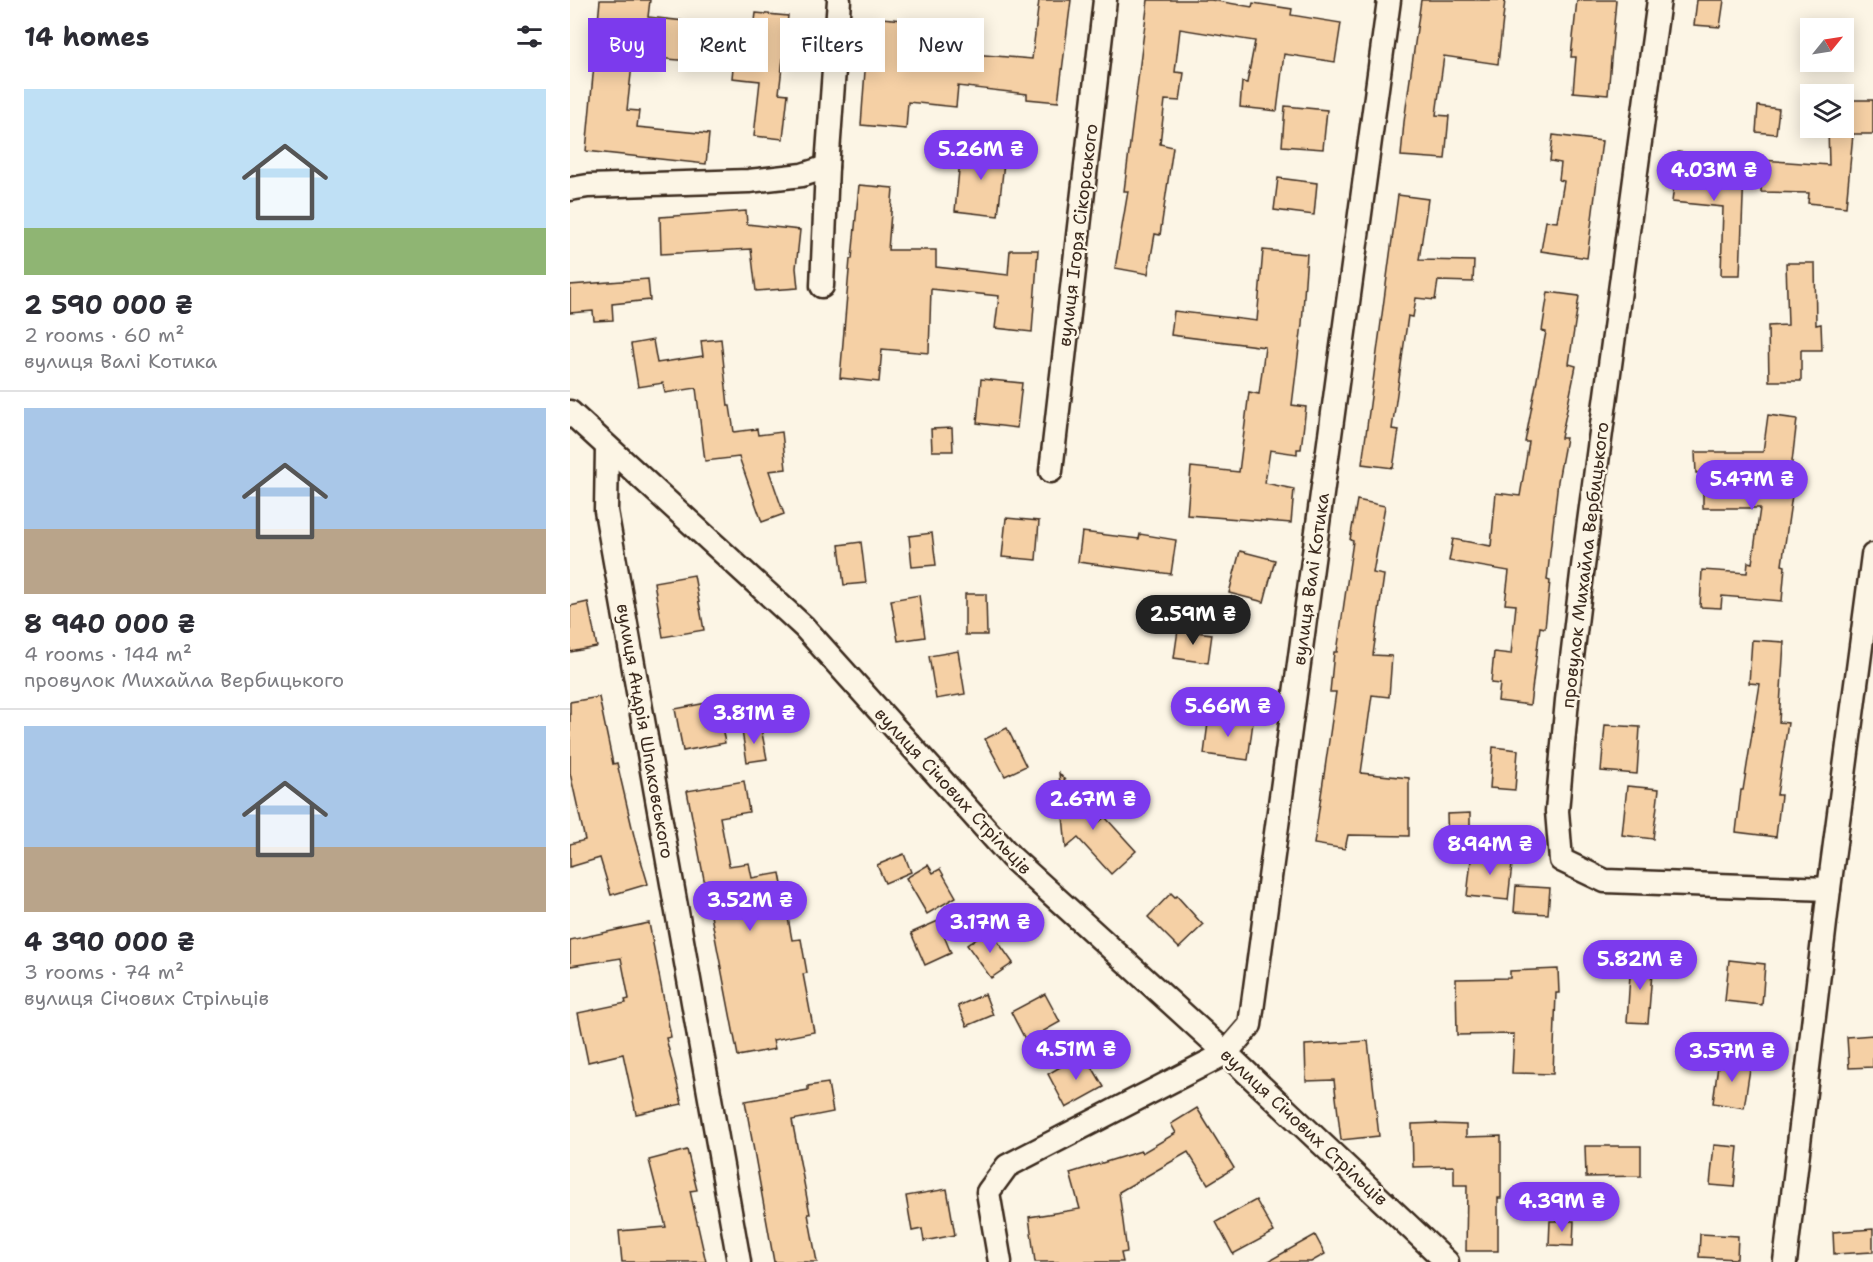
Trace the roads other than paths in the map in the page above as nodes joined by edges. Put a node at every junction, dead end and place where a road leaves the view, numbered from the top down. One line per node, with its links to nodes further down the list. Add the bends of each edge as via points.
1 (839, 0): 5 (street)
2 (1105, 0): 10 (street, вулиця Ігоря Сікорського)
3 (1389, 0): 13 (street, вулиця Валі Котика, via 1250,1025)
4 (1659, 0): 12 (street, провулок Михайла Вербицького, via 1568,700 1557,811 1561,860 1605,881)
5 (827, 167): 6 (street, via 802,175 749,181); 7 (street)
6 (570, 189)
7 (822, 286)
8 (570, 412): 9 (street, вулиця Січових Стрільців)
9 (607, 447): 13 (street, вулиця Січових Стрільців, via 804,627 1011,857); 14 (street, вулиця Андрія Шпаковського, via 606,512)
10 (1051, 471)
11 (1873, 555): 12 (street)
12 (1829, 889): 17 (street)
13 (1226, 1053): 15 (street, вулиця Валі Котика, via 1007,1166 988,1192); 16 (street, вулиця Січових Стрільців)
14 (739, 1262)
15 (1000, 1262)
16 (1447, 1262)
17 (1785, 1262)

